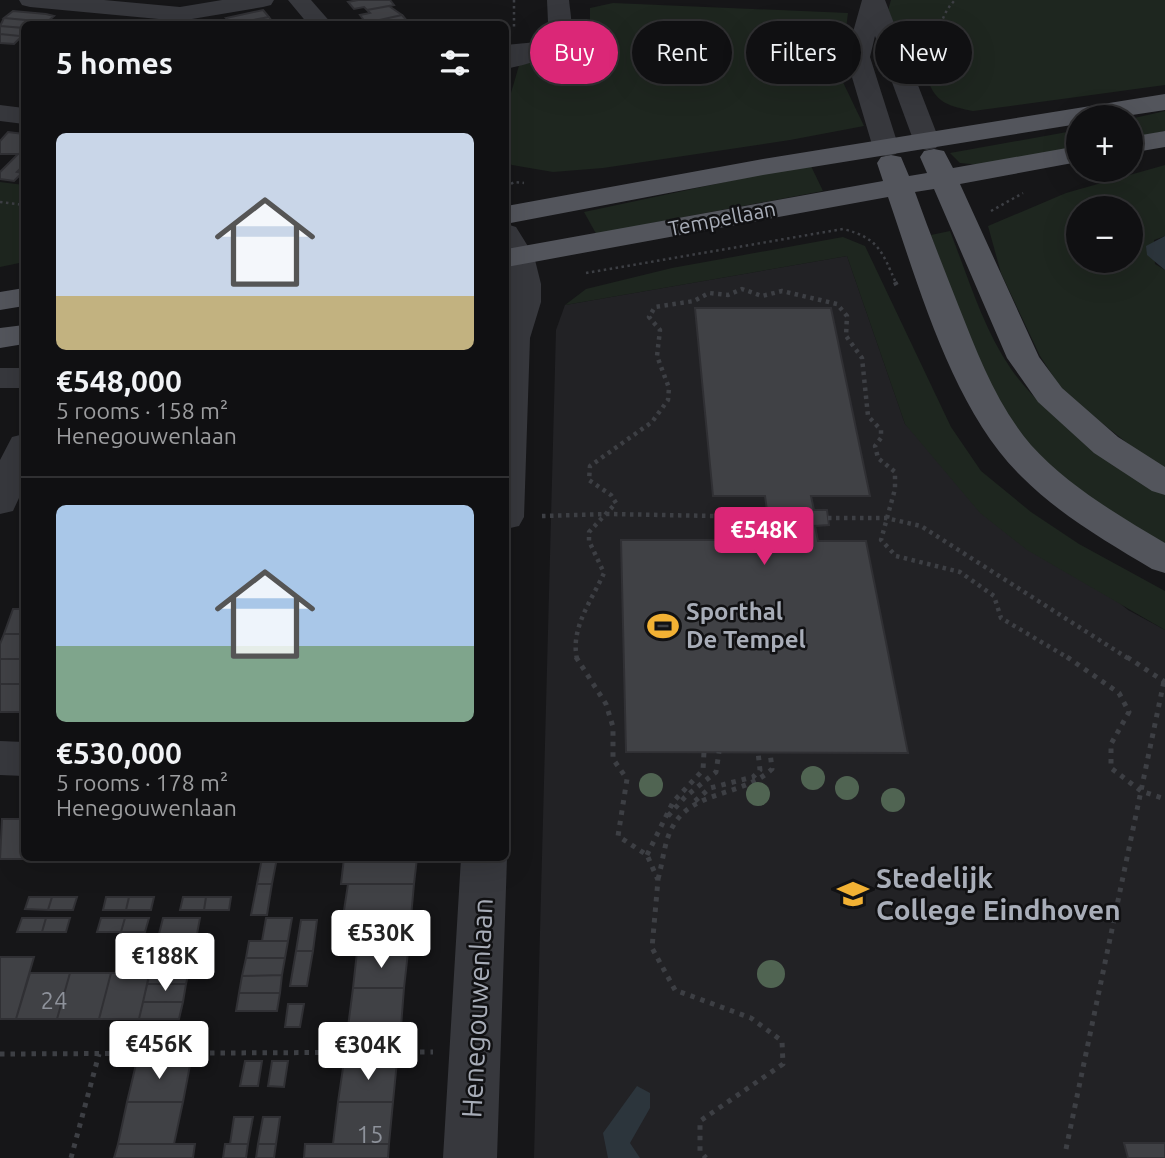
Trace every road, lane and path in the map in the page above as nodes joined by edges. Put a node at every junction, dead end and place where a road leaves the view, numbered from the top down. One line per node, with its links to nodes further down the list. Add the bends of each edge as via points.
1 (30, 0): 2 (street, via 180,14)
2 (263, 0)
3 (299, 0): 7 (street)
4 (558, 0): 8 (street)
5 (873, 0): 18 (street); 20 (street, via 858,57)
6 (956, 0): 9 (path)
7 (317, 21)
8 (554, 21)
9 (940, 21)
10 (530, 46): 11 (street)
11 (509, 51)
12 (530, 51): 13 (street)
13 (509, 61)
14 (1165, 102): 18 (main road, Tempellaan)
15 (0, 113): 16 (street)
16 (21, 116)
17 (1165, 139): 19 (main road)
18 (927, 142): 20 (main road, Tempellaan); 22 (main road)
19 (1143, 143)
20 (886, 148): 25 (main road); 28 (main road, Tempellaan)
21 (1066, 156): 22 (main road, Tempellaan)
22 (945, 178): 25 (main road, Tempellaan); 40 (main road, via 1023,358 1050,395 1106,445)
23 (509, 179): 24 (path)
24 (514, 182)
25 (899, 187): 30 (main road, Tempellaan); 47 (main road, via 969,373 993,420 1021,456 1069,497)
26 (0, 202): 27 (path)
27 (21, 205)
28 (509, 214)
29 (867, 235): 31 (path, Tempellaan, via 832,229)
30 (510, 249): 34 (street, via 526,284 526,302)
31 (591, 272)
32 (21, 298): 33 (main road)
33 (0, 301)
34 (510, 330): 43 (street)
35 (21, 335): 36 (main road)
36 (0, 338)
37 (0, 378): 38 (street)
38 (21, 378)
39 (21, 452): 41 (street)
40 (1165, 484)
41 (0, 502)
42 (609, 514): 43 (path); 44 (path); 45 (path, via 617,503 589,480 590,466 668,405 669,387 657,352 660,330 649,317 655,307 742,289 762,296 782,291 825,300 837,304 846,316 846,336 862,358 868,416 881,429 875,446 878,458 895,472); 59 (path, via 589,532 604,573 582,611 575,647 577,663 601,695 616,735 613,759 627,779 618,836)
43 (519, 517)
44 (767, 517)
45 (886, 517): 46 (path); 48 (path, via 920,526); 55 (path, via 881,540 896,556 960,572 994,596 1001,618 1119,693 1129,712 1111,744 1111,768)
46 (828, 518)
47 (1165, 560)
48 (1164, 681): 55 (path)
49 (704, 752): 58 (path, via 702,770 673,802)
50 (719, 752): 58 (path, via 716,772)
51 (758, 752): 57 (path, via 760,770 753,777 710,788)
52 (770, 752): 57 (path, via 772,769 766,777)
53 (0, 758): 54 (street)
54 (21, 759)
55 (1141, 791): 56 (path); 65 (path)
56 (1165, 799)
57 (692, 804): 61 (path, via 674,823)
58 (665, 819): 59 (path)
59 (647, 855): 61 (path)
60 (484, 861): 62 (street, Henegouwenlaan)
61 (658, 880): 68 (path, via 652,948 675,990 751,1018 782,1041 783,1064 700,1121 701,1151)
62 (476, 1052): 64 (path); 67 (street, Henegouwenlaan)
63 (0, 1054): 64 (path)
64 (99, 1054): 66 (path)
65 (1066, 1149)
66 (71, 1158)
67 (470, 1158)
68 (706, 1158)

